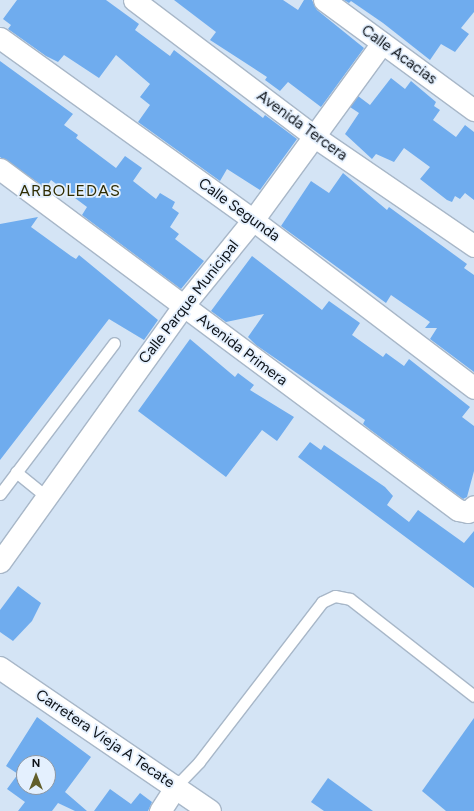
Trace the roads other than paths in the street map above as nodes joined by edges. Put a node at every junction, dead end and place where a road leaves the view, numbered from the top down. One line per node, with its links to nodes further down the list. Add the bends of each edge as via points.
1 (134, 0): 6 (street, Avenida Tercera)
2 (324, 0): 4 (street, Calle Acacias)
3 (0, 38): 8 (street, Calle Segunda)
4 (382, 43): 5 (street, Calle Acacias); 6 (street, Calle Parque Municipal)
5 (474, 110)
6 (315, 137): 8 (street, Calle Parque Municipal); 9 (street, Avenida Tercera)
7 (0, 169): 10 (street, Avenida Primera)
8 (253, 220): 10 (street, Calle Parque Municipal); 12 (street, Calle Segunda)
9 (474, 246)
10 (183, 306): 15 (street, Calle Parque Municipal); 16 (street, Avenida Primera, via 458,510)
11 (114, 343): 13 (lane)
12 (474, 388)
13 (16, 472): 14 (lane); 15 (lane)
14 (0, 494)
15 (47, 496): 17 (street, Calle Parque Municipal)
16 (471, 509)
17 (0, 562)
18 (0, 668): 20 (street, Carretera Vieja A Tecate)
19 (474, 696): 20 (lane, via 350,599 335,596 322,602 198,762)
20 (176, 786): 21 (street); 22 (street, Carretera Vieja A Tecate)
21 (160, 811)
22 (210, 811)

